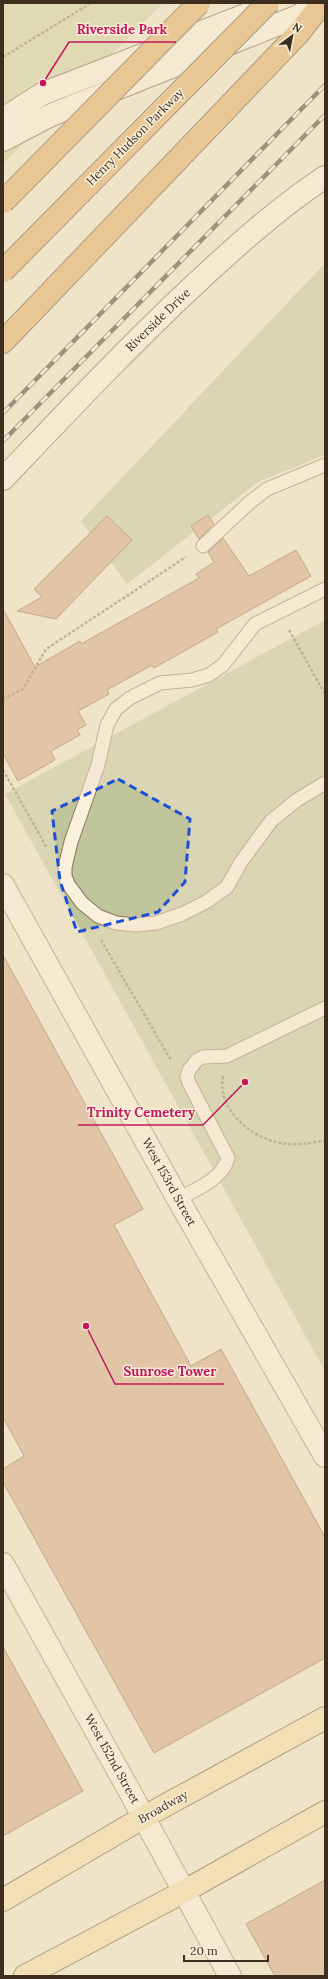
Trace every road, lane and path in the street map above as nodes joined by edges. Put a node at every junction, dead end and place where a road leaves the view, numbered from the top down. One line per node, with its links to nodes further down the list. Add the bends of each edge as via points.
1 (91, 3): 6 (path)
2 (199, 3): 10 (highway, bridge)
3 (268, 3): 11 (highway, Henry Hudson Parkway, bridge)
4 (276, 3): 7 (street, via 42,94)
5 (322, 5): 8 (street, via 50,115); 12 (highway, via 298,34)
6 (3, 57)
7 (3, 119)
8 (3, 140)
9 (325, 177): 14 (street, Riverside Drive, via 293,198 238,244 146,331)
10 (3, 202)
11 (3, 272)
12 (3, 342)
13 (325, 465): 15 (lane, via 267,489)
14 (3, 479)
15 (203, 546): 19 (path, via 46,649 23,689)
16 (325, 589): 17 (lane)
17 (278, 612): 18 (path); 20 (lane, via 255,624 223,665 209,675 192,680 160,683 130,698 116,709 107,725 98,765 71,842 65,867 68,884 82,903 98,916 116,924 156,923 182,914 206,902 227,887 241,862 271,821 297,800)
18 (325, 694)
19 (3, 699)
20 (325, 783)
21 (3, 885): 25 (street, West 153rd Street)
22 (325, 1008): 23 (lane)
23 (227, 1056): 24 (path, via 222,1082 224,1096 230,1110 245,1126 276,1142 298,1144); 25 (lane, via 203,1057 197,1060 187,1077 228,1158 226,1166 215,1178)
24 (325, 1140)
25 (178, 1199): 26 (street, West 153rd Street)
26 (325, 1456)
27 (3, 1564): 30 (street, West 152nd Street)
28 (325, 1718): 30 (main road, Broadway)
29 (325, 1812): 31 (main road)
30 (144, 1817): 31 (street, West 152nd Street); 32 (main road, Broadway)
31 (183, 1892): 33 (main road); 34 (street, West 152nd Street)
32 (3, 1900)
33 (25, 1976)
34 (230, 1976)

